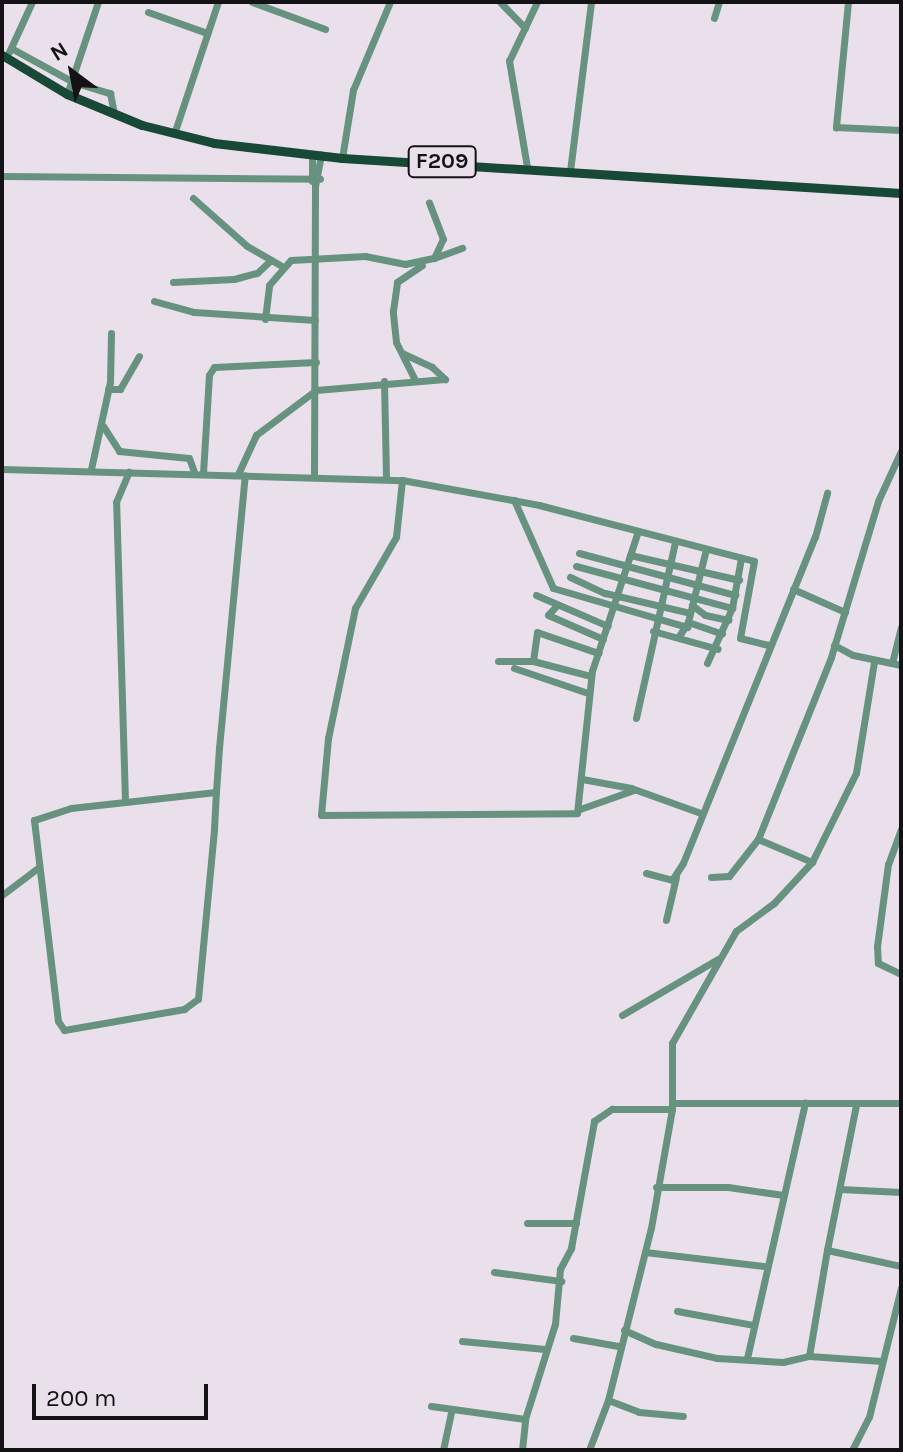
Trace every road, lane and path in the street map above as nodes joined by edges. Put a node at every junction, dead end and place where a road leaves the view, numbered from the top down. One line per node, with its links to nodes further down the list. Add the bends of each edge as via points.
1 (32, 2): 16 (street)
2 (98, 2): 17 (street)
3 (218, 2): 15 (street)
4 (252, 2): 14 (street)
5 (390, 2): 23 (street, via 353,90)
6 (500, 2): 13 (street)
7 (537, 2): 13 (street)
8 (591, 2): 25 (street)
9 (719, 2): 12 (street)
10 (848, 2): 20 (street, via 836,127)
11 (148, 12): 15 (street)
12 (714, 18)
13 (525, 28): 24 (street, via 509,61)
14 (325, 29)
15 (207, 33): 21 (street)
16 (6, 53): 17 (street); 18 (main road, F209)
17 (73, 82): 18 (street); 19 (street, via 110,93)
18 (67, 94): 19 (main road, F209)
19 (114, 114): 21 (main road, F209)
20 (901, 130)
21 (174, 134): 22 (main road, F209)
22 (316, 155): 23 (main road, F209); 27 (street)
23 (342, 158): 24 (main road, F209)
24 (527, 167): 25 (main road, F209)
25 (570, 171): 28 (main road, F209)
26 (2, 176): 27 (street)
27 (315, 181): 33 (street)
28 (901, 193)
29 (193, 198): 34 (street)
30 (429, 203): 32 (street, via 443,239)
31 (462, 248): 32 (street)
32 (434, 258): 35 (street)
33 (315, 259): 35 (street, via 365,256); 36 (street, via 298,258); 40 (street)
34 (271, 260): 36 (street); 37 (street, via 247,276)
35 (424, 263): 42 (street, via 403,276 394,293 392,327)
36 (281, 266): 39 (street, via 269,285)
37 (173, 282)
38 (154, 301): 39 (street, via 194,312)
39 (265, 319): 40 (street)
40 (315, 320): 44 (street)
41 (111, 333): 47 (street)
42 (400, 353): 45 (street); 45 (street, via 423,361 445,379)
43 (139, 356): 47 (street, via 120,389)
44 (316, 362): 48 (street); 54 (street, via 214,367)
45 (415, 380): 46 (street)
46 (384, 381): 48 (street); 57 (street)
47 (108, 389): 49 (street)
48 (316, 390): 55 (street, via 256,435); 56 (street)
49 (102, 424): 52 (street); 54 (street, via 119,451 189,458)
50 (901, 451): 85 (street, via 878,501)
51 (2, 469): 52 (street)
52 (91, 469): 53 (street)
53 (129, 472): 54 (street); 112 (street, via 116,502)
54 (199, 472): 55 (street)
55 (242, 474): 56 (street); 111 (street)
56 (314, 476): 57 (street)
57 (386, 479): 58 (street)
58 (402, 480): 60 (street); 113 (street, via 396,537 355,608 324,763 321,815 572,815)
59 (827, 493): 77 (street)
60 (514, 500): 61 (street); 83 (street, via 548,584)
61 (637, 534): 62 (street); 65 (street)
62 (675, 542): 63 (street); 67 (street)
63 (706, 549): 66 (street); 70 (street)
64 (579, 553): 69 (street)
65 (630, 555): 67 (street); 69 (street)
66 (741, 558): 74 (street); 96 (street, via 756,564 740,638)
67 (670, 563): 70 (street); 72 (street)
68 (576, 566): 73 (street)
69 (625, 568): 72 (street); 73 (street)
70 (701, 569): 74 (street); 75 (street)
71 (570, 577): 80 (street)
72 (666, 577): 75 (street); 76 (street)
73 (622, 580): 76 (street); 80 (street)
74 (739, 580): 79 (street)
75 (698, 583): 79 (street); 86 (street)
76 (663, 589): 81 (street); 86 (street)
77 (793, 589): 85 (street); 96 (street)
78 (536, 595): 82 (street)
79 (735, 595): 84 (street)
80 (617, 596): 81 (street); 83 (street)
81 (660, 603): 86 (street); 87 (street)
82 (557, 605): 89 (street); 94 (street, via 548,615)
83 (614, 607): 87 (street); 89 (street)
84 (732, 608): 86 (street); 88 (street)
85 (845, 612): 97 (street)
86 (690, 613): 87 (street); 88 (street); 92 (street); 93 (street); 95 (street)
87 (657, 617): 91 (street)
88 (728, 620): 92 (street)
89 (608, 626): 94 (street)
90 (901, 627): 104 (street)
91 (653, 631): 93 (street); 108 (street)
92 (722, 634): 98 (street)
93 (679, 636): 95 (street)
94 (603, 639): 99 (street)
95 (689, 639): 98 (street)
96 (768, 645): 114 (street)
97 (834, 645): 102 (street); 116 (street)
98 (718, 649): 103 (street)
99 (598, 653): 101 (street, via 537,632); 106 (street)
100 (498, 661): 101 (street)
101 (533, 661): 106 (street)
102 (874, 662): 104 (street); 117 (street, via 856,773)
103 (707, 663)
104 (897, 664)
105 (514, 668): 107 (street)
106 (591, 676): 107 (street)
107 (588, 693): 109 (street)
108 (636, 718)
109 (582, 779): 110 (street); 113 (street)
110 (634, 790): 113 (street); 114 (street)
111 (216, 792): 112 (street); 118 (street, via 198,999 190,1008 64,1030 58,1021)
112 (125, 801): 118 (street, via 71,808 34,820)
113 (580, 809)
114 (701, 813): 120 (street)
115 (901, 829): 125 (street, via 888,864 877,946 878,963)
116 (758, 839): 117 (street); 121 (street, via 729,876)
117 (812, 862): 124 (street, via 774,903 740,926)
118 (39, 867): 122 (street)
119 (646, 873): 120 (street, via 672,880)
120 (677, 875): 123 (street)
121 (711, 877)
122 (2, 895)
123 (666, 920)
124 (722, 955): 126 (street); 130 (street, via 672,1043)
125 (901, 974)
126 (622, 1015)
127 (805, 1102): 129 (street); 130 (street); 134 (street)
128 (901, 1103): 129 (street)
129 (856, 1105): 132 (street)
130 (672, 1106): 131 (street); 136 (street, via 629,1107 598,1116)
131 (656, 1187): 134 (street, via 728,1187); 138 (street)
132 (840, 1189): 133 (street); 137 (street)
133 (901, 1192)
134 (783, 1195): 139 (street)
135 (527, 1223): 136 (street)
136 (576, 1223): 142 (street)
137 (827, 1250): 140 (street); 151 (street)
138 (645, 1252): 139 (street); 146 (street)
139 (765, 1266): 145 (street)
140 (901, 1266)
141 (494, 1272): 142 (street)
142 (561, 1281): 150 (street)
143 (901, 1288): 153 (street)
144 (677, 1311): 145 (street)
145 (753, 1325): 152 (street)
146 (624, 1330): 149 (street); 152 (street, via 706,1356)
147 (573, 1338): 149 (street)
148 (462, 1341): 150 (street)
149 (618, 1346): 154 (street)
150 (545, 1349): 158 (street)
151 (809, 1356): 152 (street, via 783,1362); 153 (street)
152 (747, 1358)
153 (882, 1361): 162 (street, via 869,1417)
154 (608, 1400): 157 (street, via 639,1412); 161 (street)
155 (431, 1406): 156 (street)
156 (451, 1411): 158 (street); 159 (street)
157 (683, 1416)
158 (525, 1419): 160 (street)
159 (443, 1450)
160 (522, 1450)
161 (589, 1450)
162 (852, 1450)

